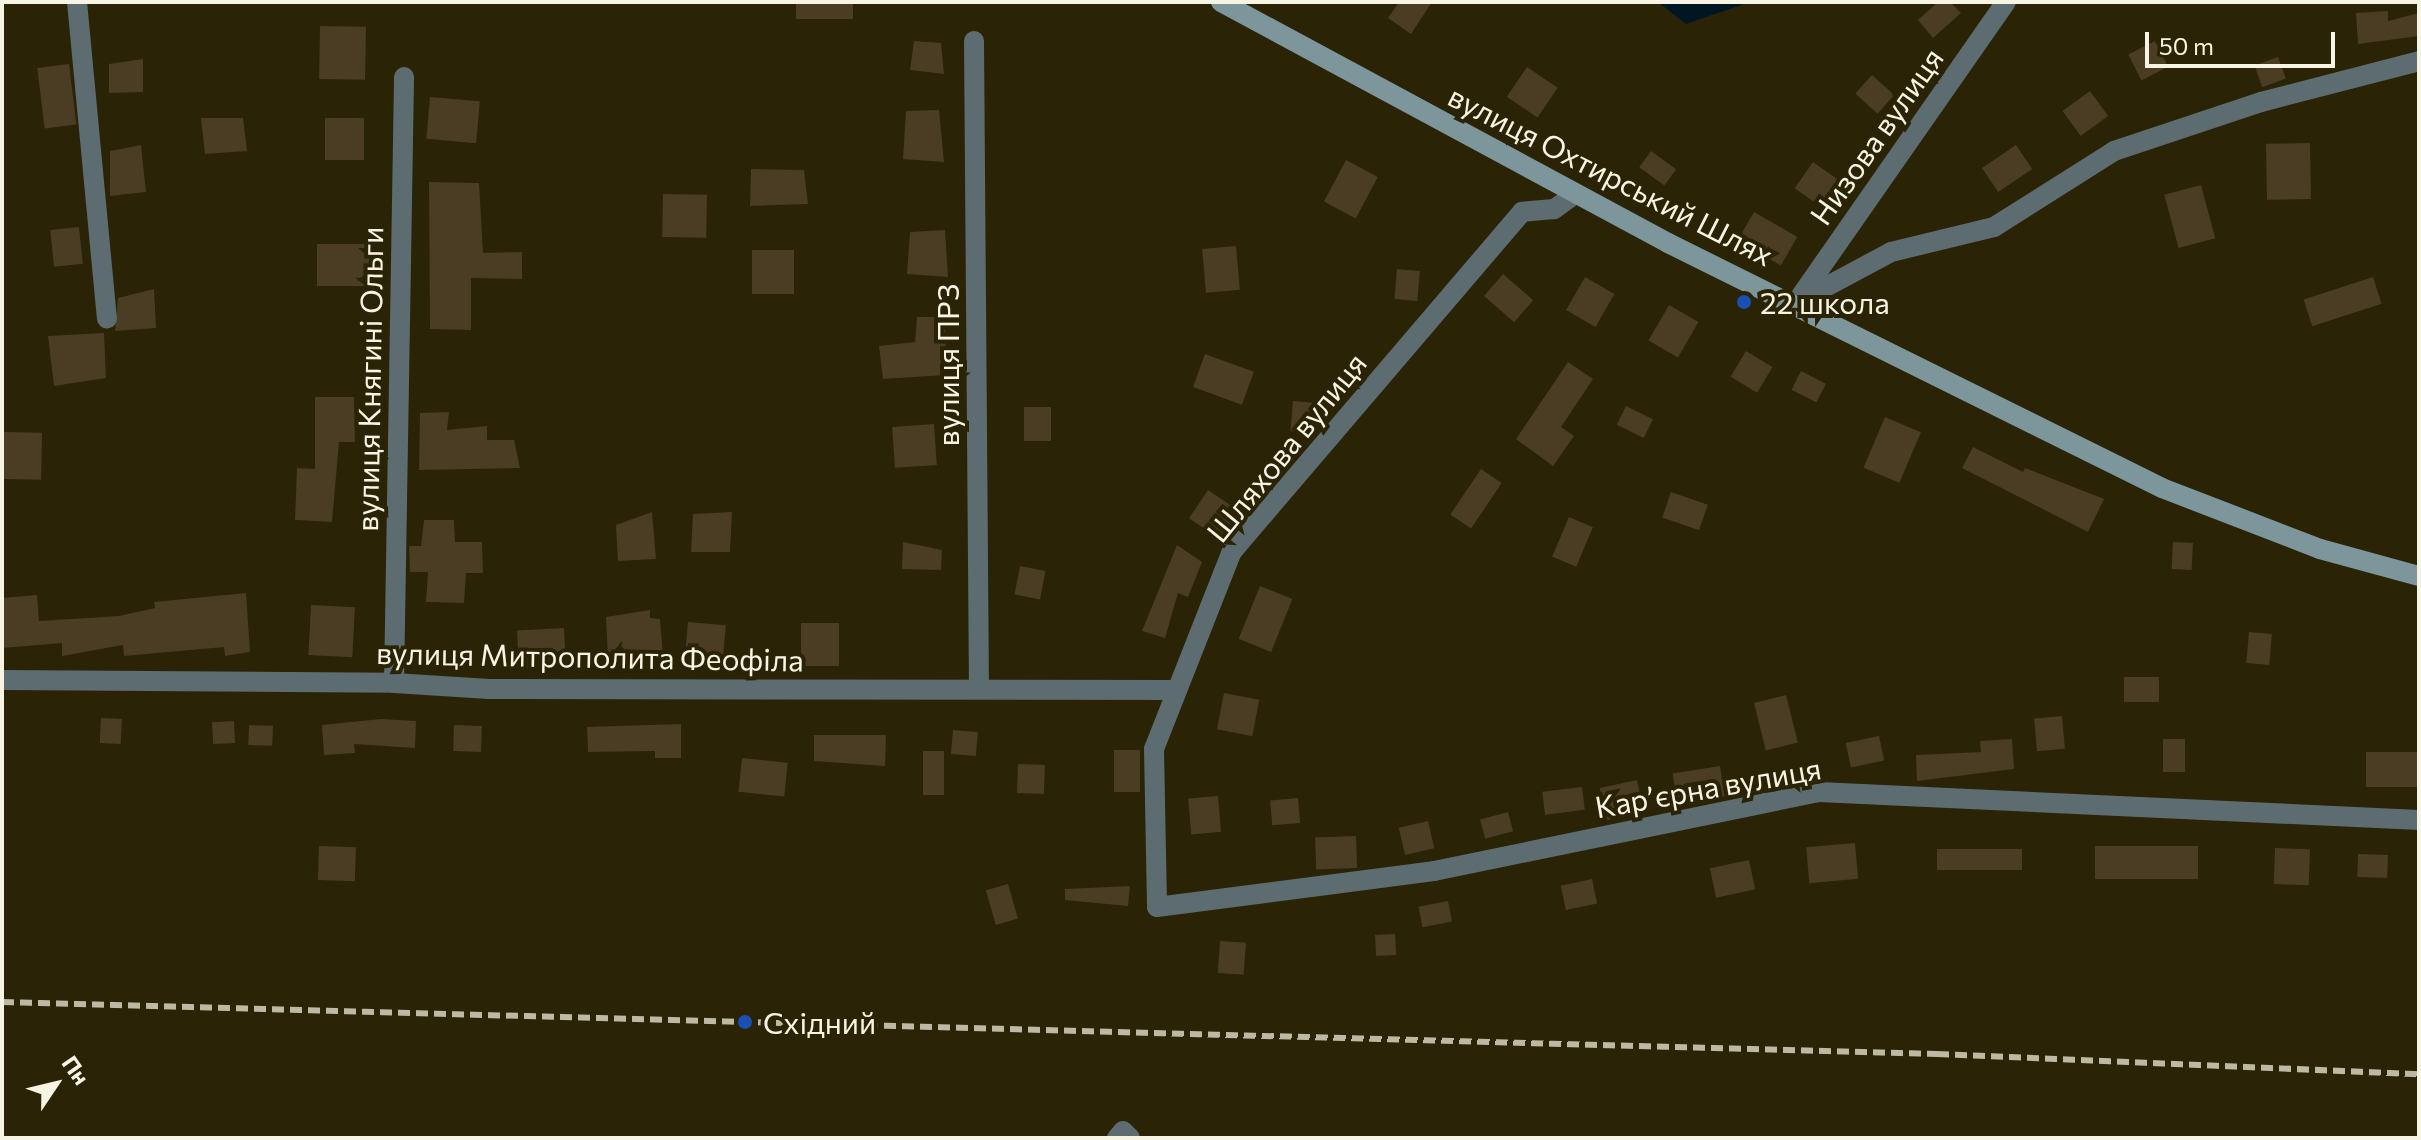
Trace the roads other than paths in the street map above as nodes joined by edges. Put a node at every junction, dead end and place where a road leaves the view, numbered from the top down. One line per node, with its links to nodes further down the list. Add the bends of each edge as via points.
1 (77, 2): 9 (street)
2 (1221, 2): 7 (main road, вулиця Охтирський Шлях)
3 (2006, 2): 8 (street, Низова вулиця)
4 (974, 41): 13 (street, вулиця ПРЗ)
5 (2419, 61): 8 (street, via 2261,102 2114,151 1994,227 1891,252)
6 (404, 77): 12 (street, вулиця Княгині Ольги)
7 (1575, 194): 8 (main road, вулиця Охтирський Шлях); 14 (street, Шляхова вулиця, via 1554,209 1522,212 1232,551)
8 (1796, 303): 10 (main road, вулиця Охтирський Шлях, via 2162,488 2320,549)
9 (107, 319)
10 (2419, 576)
11 (2, 680): 12 (street, вулиця Митрополита Феофіла)
12 (394, 683): 13 (street, вулиця Митрополита Феофіла, via 489,689)
13 (979, 689): 14 (street, вулиця Митрополита Феофіла)
14 (1176, 690): 16 (street, Шляхова вулиця, via 1154,749)
15 (2419, 820): 16 (street, Карʼєрна вулиця, via 1819,792 1434,871)
16 (1157, 907)

